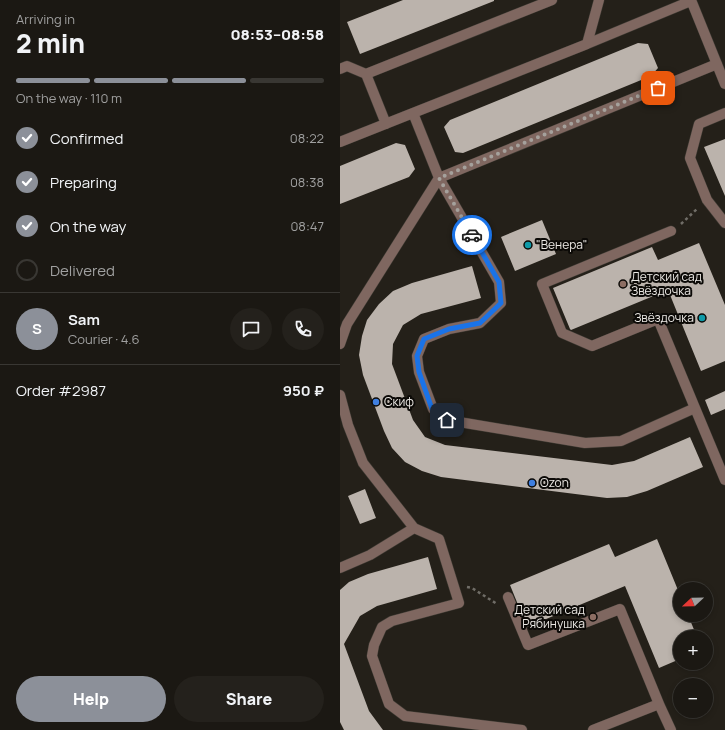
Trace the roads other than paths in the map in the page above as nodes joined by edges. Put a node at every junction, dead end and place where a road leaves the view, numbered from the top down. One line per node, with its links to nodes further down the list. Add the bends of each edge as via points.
1 (552, 0): 7 (lane)
2 (599, 0): 4 (lane)
3 (691, 1): 4 (lane); 5 (lane)
4 (587, 44): 9 (lane)
5 (717, 64): 8 (lane); 13 (lane)
6 (340, 69): 7 (lane, via 347,66)
7 (366, 74): 11 (lane)
8 (725, 84)
9 (413, 113): 11 (lane); 13 (lane)
10 (725, 113): 14 (lane, via 699,124 690,158 707,200)
11 (386, 124): 12 (lane)
12 (340, 142)
13 (439, 178): 16 (lane, via 347,324); 18 (lane, via 499,282 501,303 480,323 449,329 424,339 417,356 419,372 432,409 447,420 585,443 621,441)
14 (725, 223)
15 (672, 231): 18 (lane, via 542,284 562,333 592,346 658,319)
16 (340, 344)
17 (340, 396): 20 (lane, via 363,463)
18 (695, 408): 19 (lane)
19 (725, 480)
20 (414, 528): 21 (lane); 24 (lane, via 439,539 459,603 392,621 382,627 372,656 389,704 405,716)
21 (340, 568)
22 (508, 597): 23 (lane, via 528,645 620,609)
23 (659, 704): 25 (lane); 26 (lane)
24 (522, 730)
25 (593, 730)
26 (671, 730)

